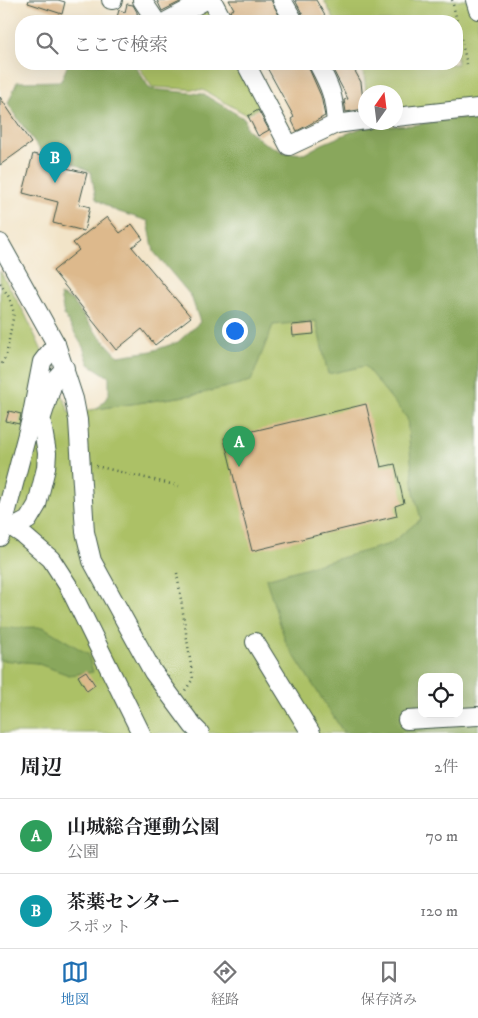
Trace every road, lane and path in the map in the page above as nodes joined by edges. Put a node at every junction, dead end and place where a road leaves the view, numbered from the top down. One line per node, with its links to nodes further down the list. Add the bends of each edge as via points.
1 (142, 0): 8 (street)
2 (206, 0): 9 (street)
3 (212, 0): 10 (street)
4 (282, 0): 11 (street)
5 (452, 0): 12 (path)
6 (475, 0): 7 (street)
7 (478, 10)
8 (152, 15)
9 (178, 15)
10 (220, 15)
11 (291, 15)
12 (456, 15)
13 (463, 44): 14 (path)
14 (468, 64)
15 (249, 70): 20 (street, via 289,146)
16 (322, 70): 20 (street, via 334,99)
17 (478, 108): 18 (street)
18 (403, 116)
19 (358, 121): 20 (street)
20 (336, 124)
21 (0, 243): 23 (street)
22 (0, 283): 24 (path, via 14,313 6,356)
23 (56, 344): 25 (street); 29 (street, via 42,362 16,443 3,501)
24 (0, 367)
25 (65, 368): 26 (street, via 54,380); 36 (street, via 78,420 85,532 92,561 153,672)
26 (41, 418): 29 (street, via 17,518); 29 (street, via 46,462 37,504 28,520)
27 (93, 466): 28 (path)
28 (179, 486)
29 (8, 533): 35 (street, via 50,559 69,587)
30 (177, 572): 32 (path, via 193,679)
31 (255, 642): 37 (street)
32 (181, 697)
33 (478, 716): 34 (street)
34 (406, 720)
35 (140, 733)
36 (200, 733)
37 (311, 733)

